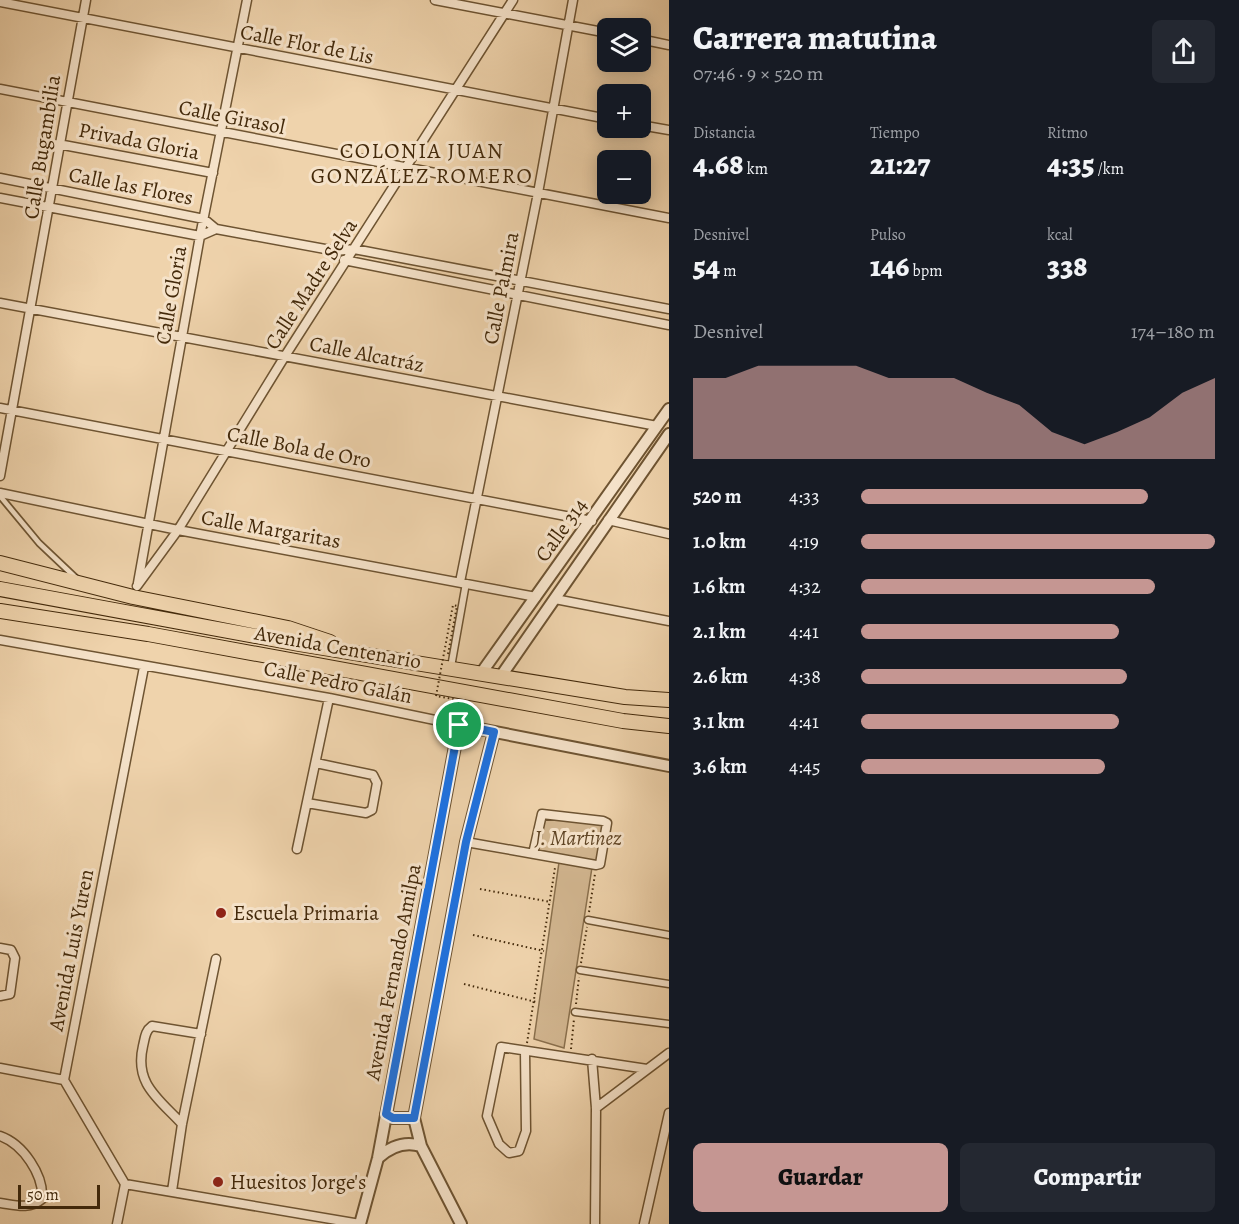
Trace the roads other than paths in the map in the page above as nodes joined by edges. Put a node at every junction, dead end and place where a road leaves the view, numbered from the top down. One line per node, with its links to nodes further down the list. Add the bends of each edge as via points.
1 (86, 0): 8 (street, Calle Bugambilia)
2 (247, 0): 13 (street, Calle Gloria)
3 (435, 0): 7 (street)
4 (513, 0): 7 (street, Calle Madre Selva)
5 (573, 0): 9 (street, Calle Palmira)
6 (0, 2): 8 (street, Calle Flor de Lis)
7 (505, 13): 9 (street); 15 (street, Calle Madre Selva)
8 (83, 18): 13 (street, Calle Flor de Lis); 16 (street, Calle Bugambilia)
9 (568, 25): 10 (street); 17 (street, Calle Palmira)
10 (597, 31)
11 (651, 41): 12 (street)
12 (669, 45)
13 (237, 50): 15 (street, Calle Flor de Lis); 21 (street, Calle Gloria)
14 (0, 89): 16 (street, Calle Girasol)
15 (455, 91): 17 (street, Calle Flor de Lis); 23 (street, Calle Madre Selva)
16 (66, 103): 21 (street, Calle Girasol); 22 (street, Calle Bugambilia)
17 (552, 109): 18 (street, Calle Flor de Lis); 27 (street, Calle Palmira)
18 (597, 117)
19 (651, 127): 20 (street)
20 (669, 130)
21 (220, 134): 23 (street, Calle Girasol); 24 (street, Calle Gloria)
22 (58, 144): 24 (street, Privada Gloria); 26 (street, Calle Bugambilia)
23 (408, 167): 27 (street, Calle Girasol); 34 (street, Calle Madre Selva)
24 (213, 173): 31 (street, Calle Gloria)
25 (0, 178): 26 (street, Calle las Flores)
26 (52, 189): 29 (street, Calle Bugambilia); 31 (street, Calle las Flores)
27 (538, 193): 30 (street, Calle Girasol); 37 (street, Calle Palmira)
28 (0, 198): 29 (street, Calle las Flores)
29 (50, 208): 33 (street, Calle las Flores); 40 (street, Calle Bugambilia)
30 (669, 218)
31 (204, 219): 32 (street, Calle las Flores); 33 (street, Calle Gloria)
32 (216, 229): 33 (street, Calle las Flores); 35 (street, Calle las Flores)
33 (200, 236): 43 (street, Calle Gloria)
34 (354, 249): 35 (street, Calle las Flores); 36 (street, Calle Madre Selva); 37 (street, Calle las Flores)
35 (336, 251): 36 (street)
36 (346, 262): 38 (street); 44 (street, Calle Madre Selva)
37 (520, 280): 38 (street, Calle Palmira); 41 (street, Calle las Flores)
38 (517, 296): 42 (street); 45 (street, Calle Palmira)
39 (0, 303): 40 (street, Calle Alcatráz)
40 (32, 308): 43 (street, Calle Alcatráz); 48 (street, Calle Bugambilia)
41 (669, 309)
42 (669, 325)
43 (182, 338): 44 (street, Calle Alcatráz); 51 (street, Calle Gloria)
44 (285, 356): 45 (street, Calle Alcatráz); 52 (street, Calle Madre Selva)
45 (498, 398): 49 (street, Calle Alcatráz); 55 (street, Calle Palmira)
46 (0, 408): 48 (street, Calle Bola de Oro)
47 (669, 409): 49 (street, Calle 314)
48 (12, 410): 51 (street, Calle Bola de Oro); 53 (street, Calle Bugambilia)
49 (657, 426): 57 (street, Calle 314)
50 (669, 434): 56 (street)
51 (162, 438): 52 (street, Calle Bola de Oro); 58 (street, Calle Gloria)
52 (226, 452): 55 (street, Calle Bola de Oro); 59 (street, Calle Madre Selva)
53 (0, 476)
54 (0, 495): 58 (street, Calle Margaritas); 63 (lane, via 39,543)
55 (476, 499): 57 (street, Calle Bola de Oro); 62 (street, Calle Palmira)
56 (608, 520): 60 (street); 67 (street)
57 (592, 521): 66 (street, Calle 314)
58 (148, 523): 59 (street, Calle Margaritas); 65 (street, Calle Gloria)
59 (178, 530): 62 (street, Calle Margaritas); 65 (street, Calle Madre Selva)
60 (669, 534)
61 (0, 563): 63 (main road, Avenida Centenario)
62 (463, 582): 66 (street, Calle Margaritas); 72 (street)
63 (84, 586): 65 (main road, Avenida Centenario)
64 (0, 589): 71 (main road, Avenida Centenario)
65 (135, 592): 71 (main road, Avenida Centenario, via 288,628)
66 (536, 597): 74 (street, Calle 314)
67 (555, 599): 69 (street); 75 (street)
68 (0, 611): 79 (main road, Avenida Centenario)
69 (669, 621)
70 (0, 640): 73 (street, Calle Pedro Galán)
71 (339, 648): 72 (main road, Avenida Centenario)
72 (450, 660): 74 (main road, Avenida Centenario)
73 (144, 667): 76 (street, Calle Pedro Galán); 102 (street, Avenida Luis Yuren)
74 (482, 672): 75 (main road, Avenida Centenario)
75 (501, 676): 77 (main road, Avenida Centenario, via 625,698)
76 (329, 698): 78 (street, Calle Pedro Galán); 81 (street)
77 (669, 700)
78 (459, 725): 80 (street, Calle Pedro Galán); 105 (street, Avenida Fernando Amilpa)
79 (668, 727)
80 (494, 732): 82 (street, Calle Pedro Galán); 84 (street)
81 (316, 763): 83 (street); 83 (street, via 374,776 377,783 372,810 366,813)
82 (669, 766)
83 (307, 803): 85 (street)
84 (466, 842): 86 (street); 106 (street)
85 (297, 849)
86 (533, 854): 86 (street, via 542,814 603,821 607,829 600,864)
87 (588, 920): 88 (street)
88 (669, 936)
89 (0, 948): 93 (street, via 11,951 15,958 10,994)
90 (216, 959): 96 (street)
91 (580, 970): 92 (street)
92 (669, 984)
93 (0, 996)
94 (575, 1012): 95 (street)
95 (669, 1024)
96 (201, 1034): 107 (street); 107 (street, via 152,1026 147,1029 142,1050 141,1076)
97 (525, 1052): 97 (street, via 499,1048 487,1107 489,1125 508,1153 519,1151 526,1131); 99 (street)
98 (669, 1053): 101 (street)
99 (592, 1059): 101 (street); 103 (street)
100 (0, 1068): 102 (street)
101 (648, 1069): 103 (street)
102 (64, 1080): 111 (street)
103 (596, 1108): 118 (street)
104 (669, 1113): 119 (street)
105 (386, 1114): 106 (street); 110 (street, Avenida Fernando Amilpa)
106 (414, 1118): 109 (street)
107 (182, 1124): 112 (street)
108 (0, 1136): 113 (street, via 18,1145 43,1190 42,1199 35,1205)
109 (421, 1146): 110 (street, via 398,1145); 117 (street)
110 (378, 1158): 116 (street, Avenida Fernando Amilpa)
111 (125, 1184): 112 (street); 115 (street)
112 (172, 1191): 114 (street)
113 (0, 1203)
114 (317, 1221): 116 (street)
115 (117, 1224)
116 (360, 1224)
117 (461, 1224)
118 (594, 1224)
119 (644, 1224)

